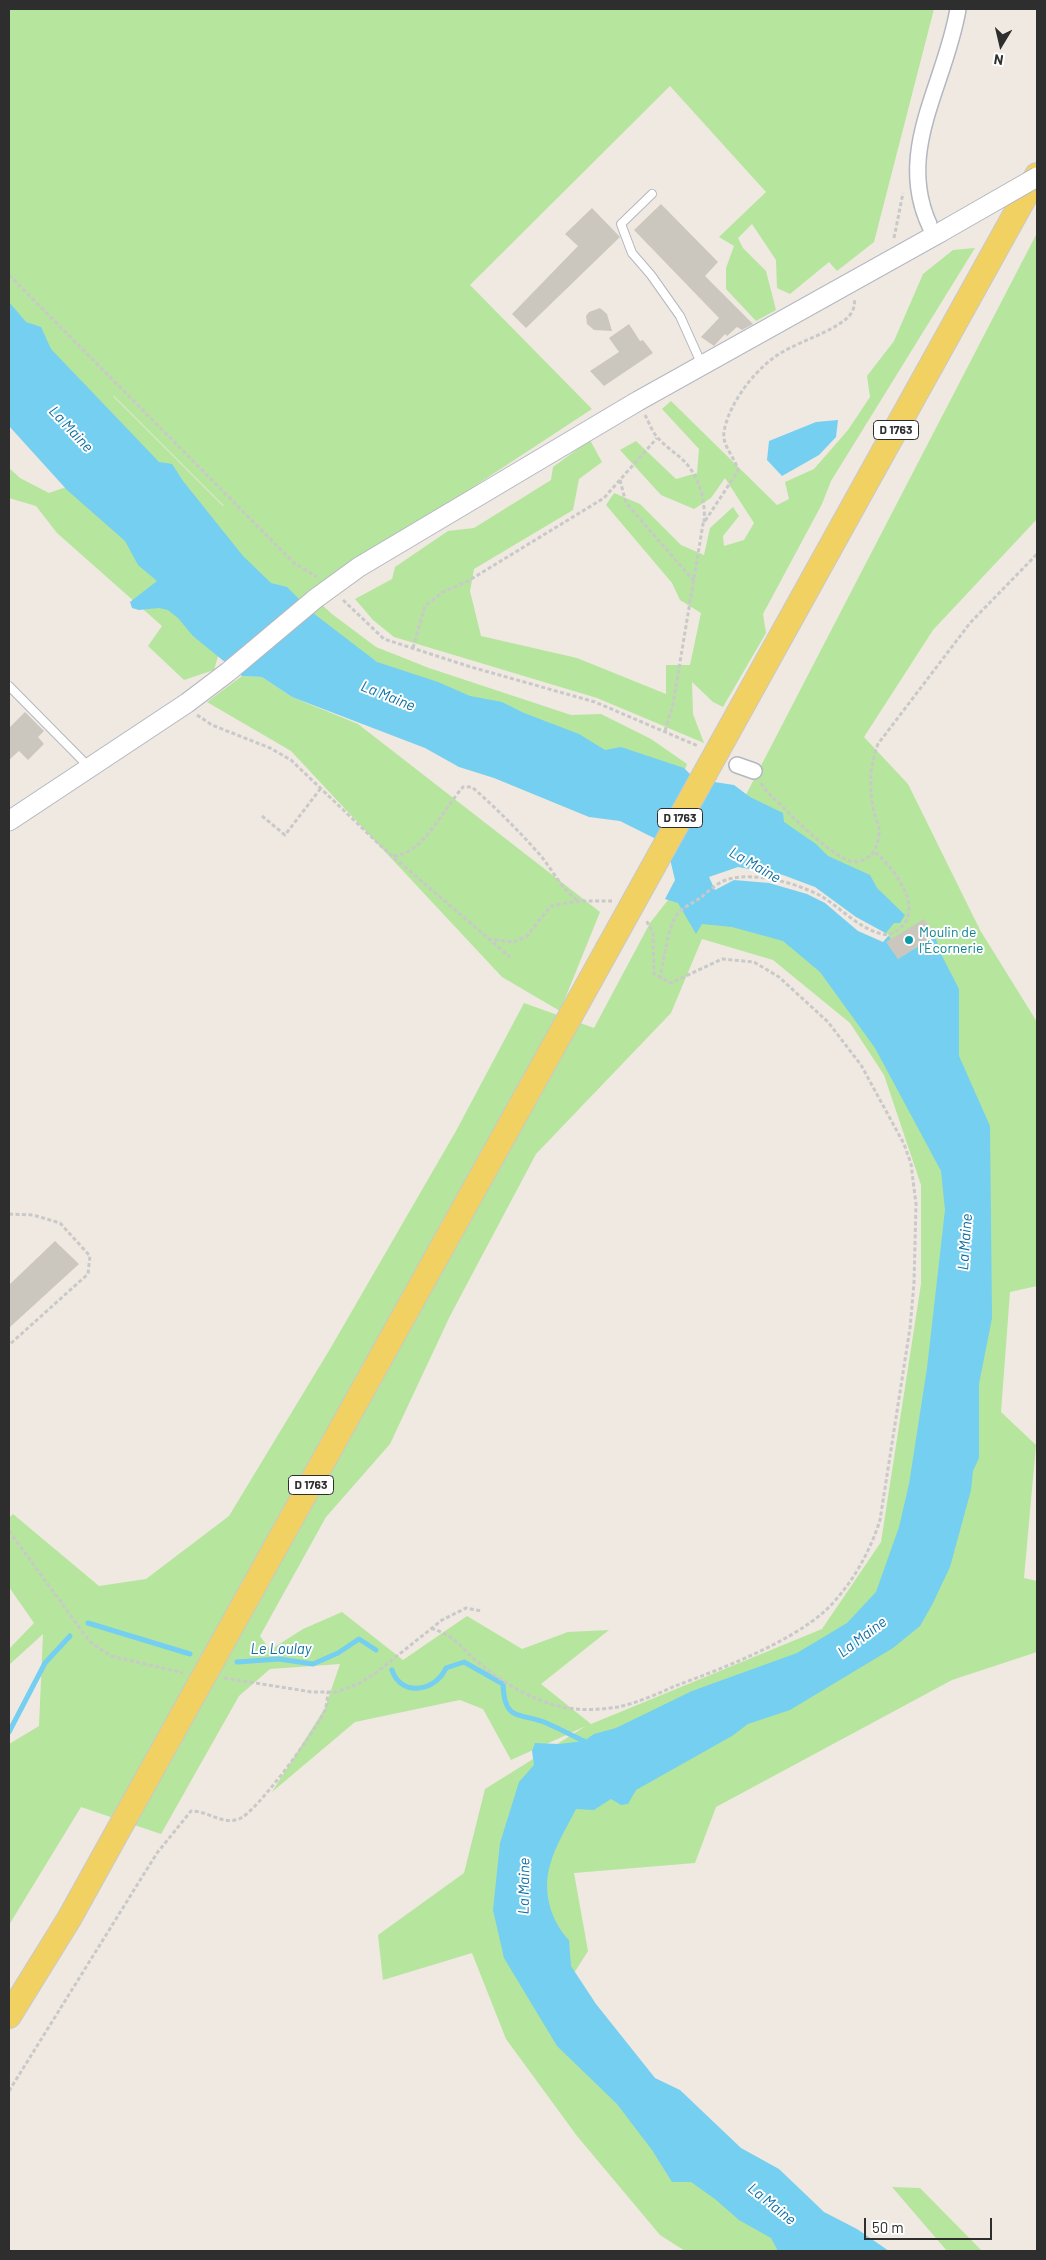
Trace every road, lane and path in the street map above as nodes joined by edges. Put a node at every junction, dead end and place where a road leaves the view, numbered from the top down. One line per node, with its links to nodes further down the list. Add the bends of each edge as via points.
1 (958, 9): 5 (street, via 918,147 916,164 922,204)
2 (1037, 176): 5 (street, bridge); 43 (main road, D 1763, bridge, via 69,1919)
3 (904, 184): 6 (path)
4 (652, 194): 9 (lane, via 621,224 632,253 680,316)
5 (938, 234): 8 (street)
6 (891, 242)
7 (9, 275): 16 (path, via 294,562)
8 (847, 284): 9 (street); 13 (path, via 855,302 846,319 770,360 735,404 724,433 738,471)
9 (702, 365): 10 (street)
10 (638, 401): 11 (path); 16 (street, via 359,568)
11 (657, 438): 12 (path); 13 (path, via 684,460 700,486 705,508)
12 (620, 480): 15 (path, via 626,503); 18 (path, via 604,498 468,581 443,592 425,606)
13 (704, 524): 15 (path)
14 (1037, 554): 27 (path, via 970,623 878,744 869,777 879,830)
15 (693, 581): 18 (path, via 673,704 665,731 595,702)
16 (333, 587): 20 (street)
17 (347, 604): 18 (path, via 384,639)
18 (413, 648)
19 (9, 686): 22 (lane)
20 (187, 703): 22 (street); 24 (path, via 199,718 212,726 270,748 291,760)
21 (737, 765): 23 (street)
22 (89, 767): 26 (street)
23 (754, 771): 27 (path, via 768,793 841,856 861,862)
24 (321, 788): 25 (path, via 285,835); 28 (path)
25 (262, 816)
26 (9, 821)
27 (875, 852): 34 (path, via 889,864 905,888 908,910 904,926 893,934 883,934 852,920 821,896 800,888 761,877 728,879 676,916)
28 (393, 856): 29 (path, via 405,855 420,843 457,793 472,787 509,819 566,892); 32 (path)
29 (578, 901): 30 (path); 32 (path, via 551,906 526,936 514,942)
30 (619, 903)
31 (645, 918): 34 (path, via 653,932 654,974)
32 (488, 938): 33 (path)
33 (510, 958)
34 (660, 979): 39 (path, via 671,983 722,959 754,962 779,978 828,1022 861,1064 904,1144 916,1204 913,1292 896,1429 874,1538 848,1585 826,1610 798,1630 706,1674 619,1707 593,1710 535,1700 477,1662 448,1634)
35 (9, 1214): 36 (path, via 33,1215 60,1223 90,1256 88,1274)
36 (9, 1345)
37 (9, 1531): 40 (path, via 90,1642 112,1656)
38 (482, 1612): 39 (path, via 466,1608)
39 (431, 1628): 42 (path, via 360,1683)
40 (184, 1674)
41 (223, 1678): 42 (path)
42 (328, 1692): 44 (path, via 324,1713 269,1790 241,1818 227,1821 191,1810 157,1853)
43 (9, 2016)
44 (9, 2091)

